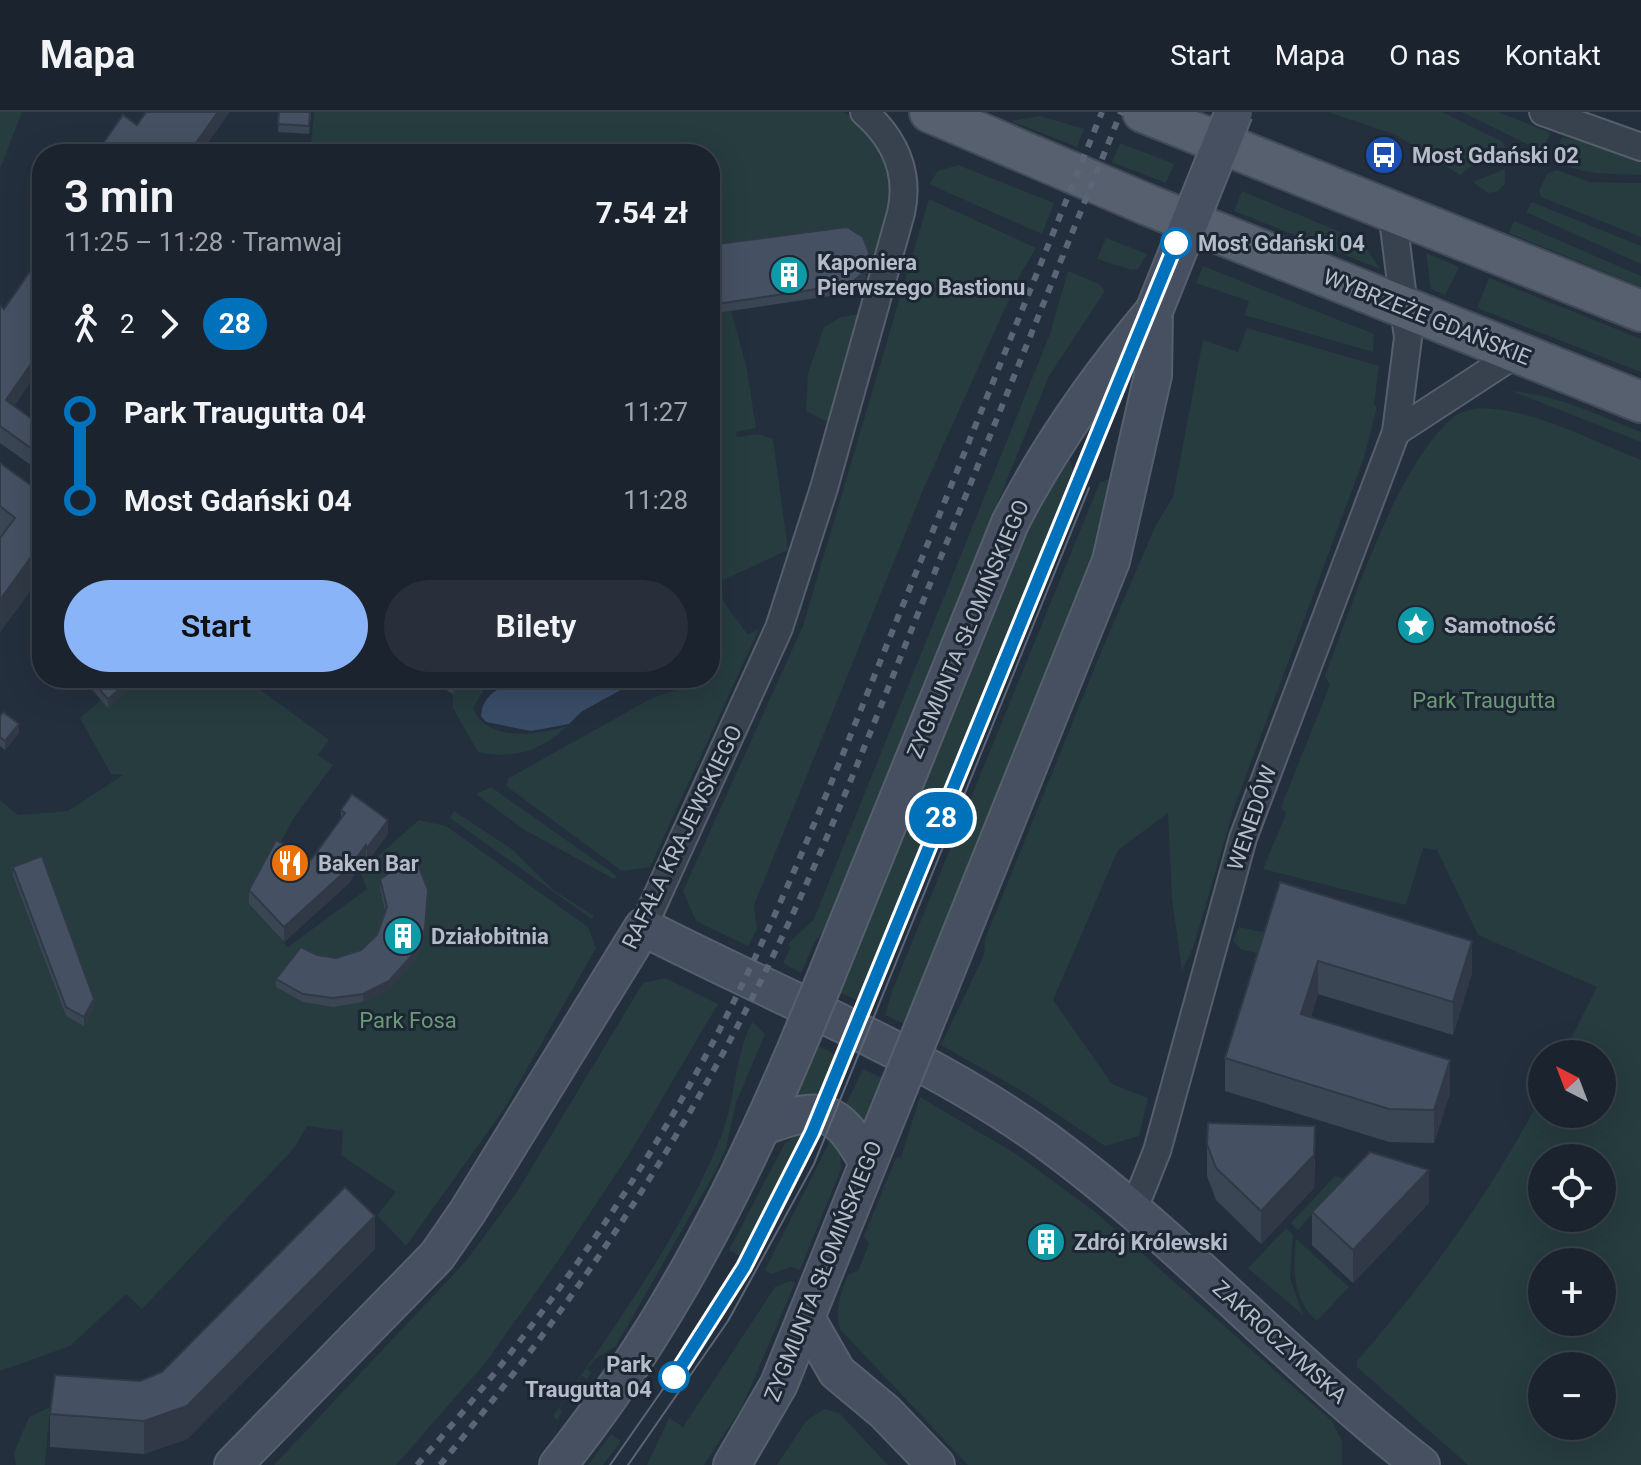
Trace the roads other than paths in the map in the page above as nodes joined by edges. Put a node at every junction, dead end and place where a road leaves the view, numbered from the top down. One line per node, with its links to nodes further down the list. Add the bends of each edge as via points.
1 (864, 112): 14 (street, RAFAŁA KRAJEWSKIEGO, via 888,138 902,167 901,213 779,628)
2 (930, 112): 8 (main road, WYBRZEŻE GDAŃSKIE)
3 (1234, 112): 9 (main road, bridge)
4 (1543, 112): 6 (street)
5 (1146, 114): 7 (main road)
6 (1641, 147)
7 (1392, 211): 8 (street, WENEDÓW); 10 (main road)
8 (1407, 309): 11 (main road, WYBRZEŻE GDAŃSKIE); 13 (street, WENEDÓW, via 1407,362)
9 (1154, 311): 15 (main road, ZYGMUNTA SŁOMIŃSKIEGO, bridge, via 1114,359 1010,523); 16 (main road, ZYGMUNTA SŁOMIŃSKIEGO, bridge, via 1153,375 1111,561)
10 (1641, 311)
11 (1517, 353): 12 (main road, WYBRZEŻE GDAŃSKIE); 13 (street)
12 (1641, 402)
13 (1396, 432): 17 (street, WENEDÓW, via 1243,838 1157,1151)
14 (643, 927): 17 (main road, ZAKROCZYMSKA, via 860,1035 1022,1124); 22 (main road, RAFAŁA KRAJEWSKIEGO, via 437,1256)
15 (764, 1126): 16 (main road, via 804,1112 821,1113 849,1130); 23 (main road, ZYGMUNTA SŁOMIŃSKIEGO, via 674,1297)
16 (868, 1163): 18 (main road, ZYGMUNTA SŁOMIŃSKIEGO)
17 (1133, 1211): 21 (main road, ZAKROCZYMSKA)
18 (806, 1318): 19 (main road); 20 (main road, ZYGMUNTA SŁOMIŃSKIEGO)
19 (837, 1372): 20 (main road); 25 (main road)
20 (779, 1384): 24 (main road, ZYGMUNTA SŁOMIŃSKIEGO)
21 (1402, 1459)
22 (233, 1465)
23 (558, 1465)
24 (732, 1465)
25 (936, 1465)

